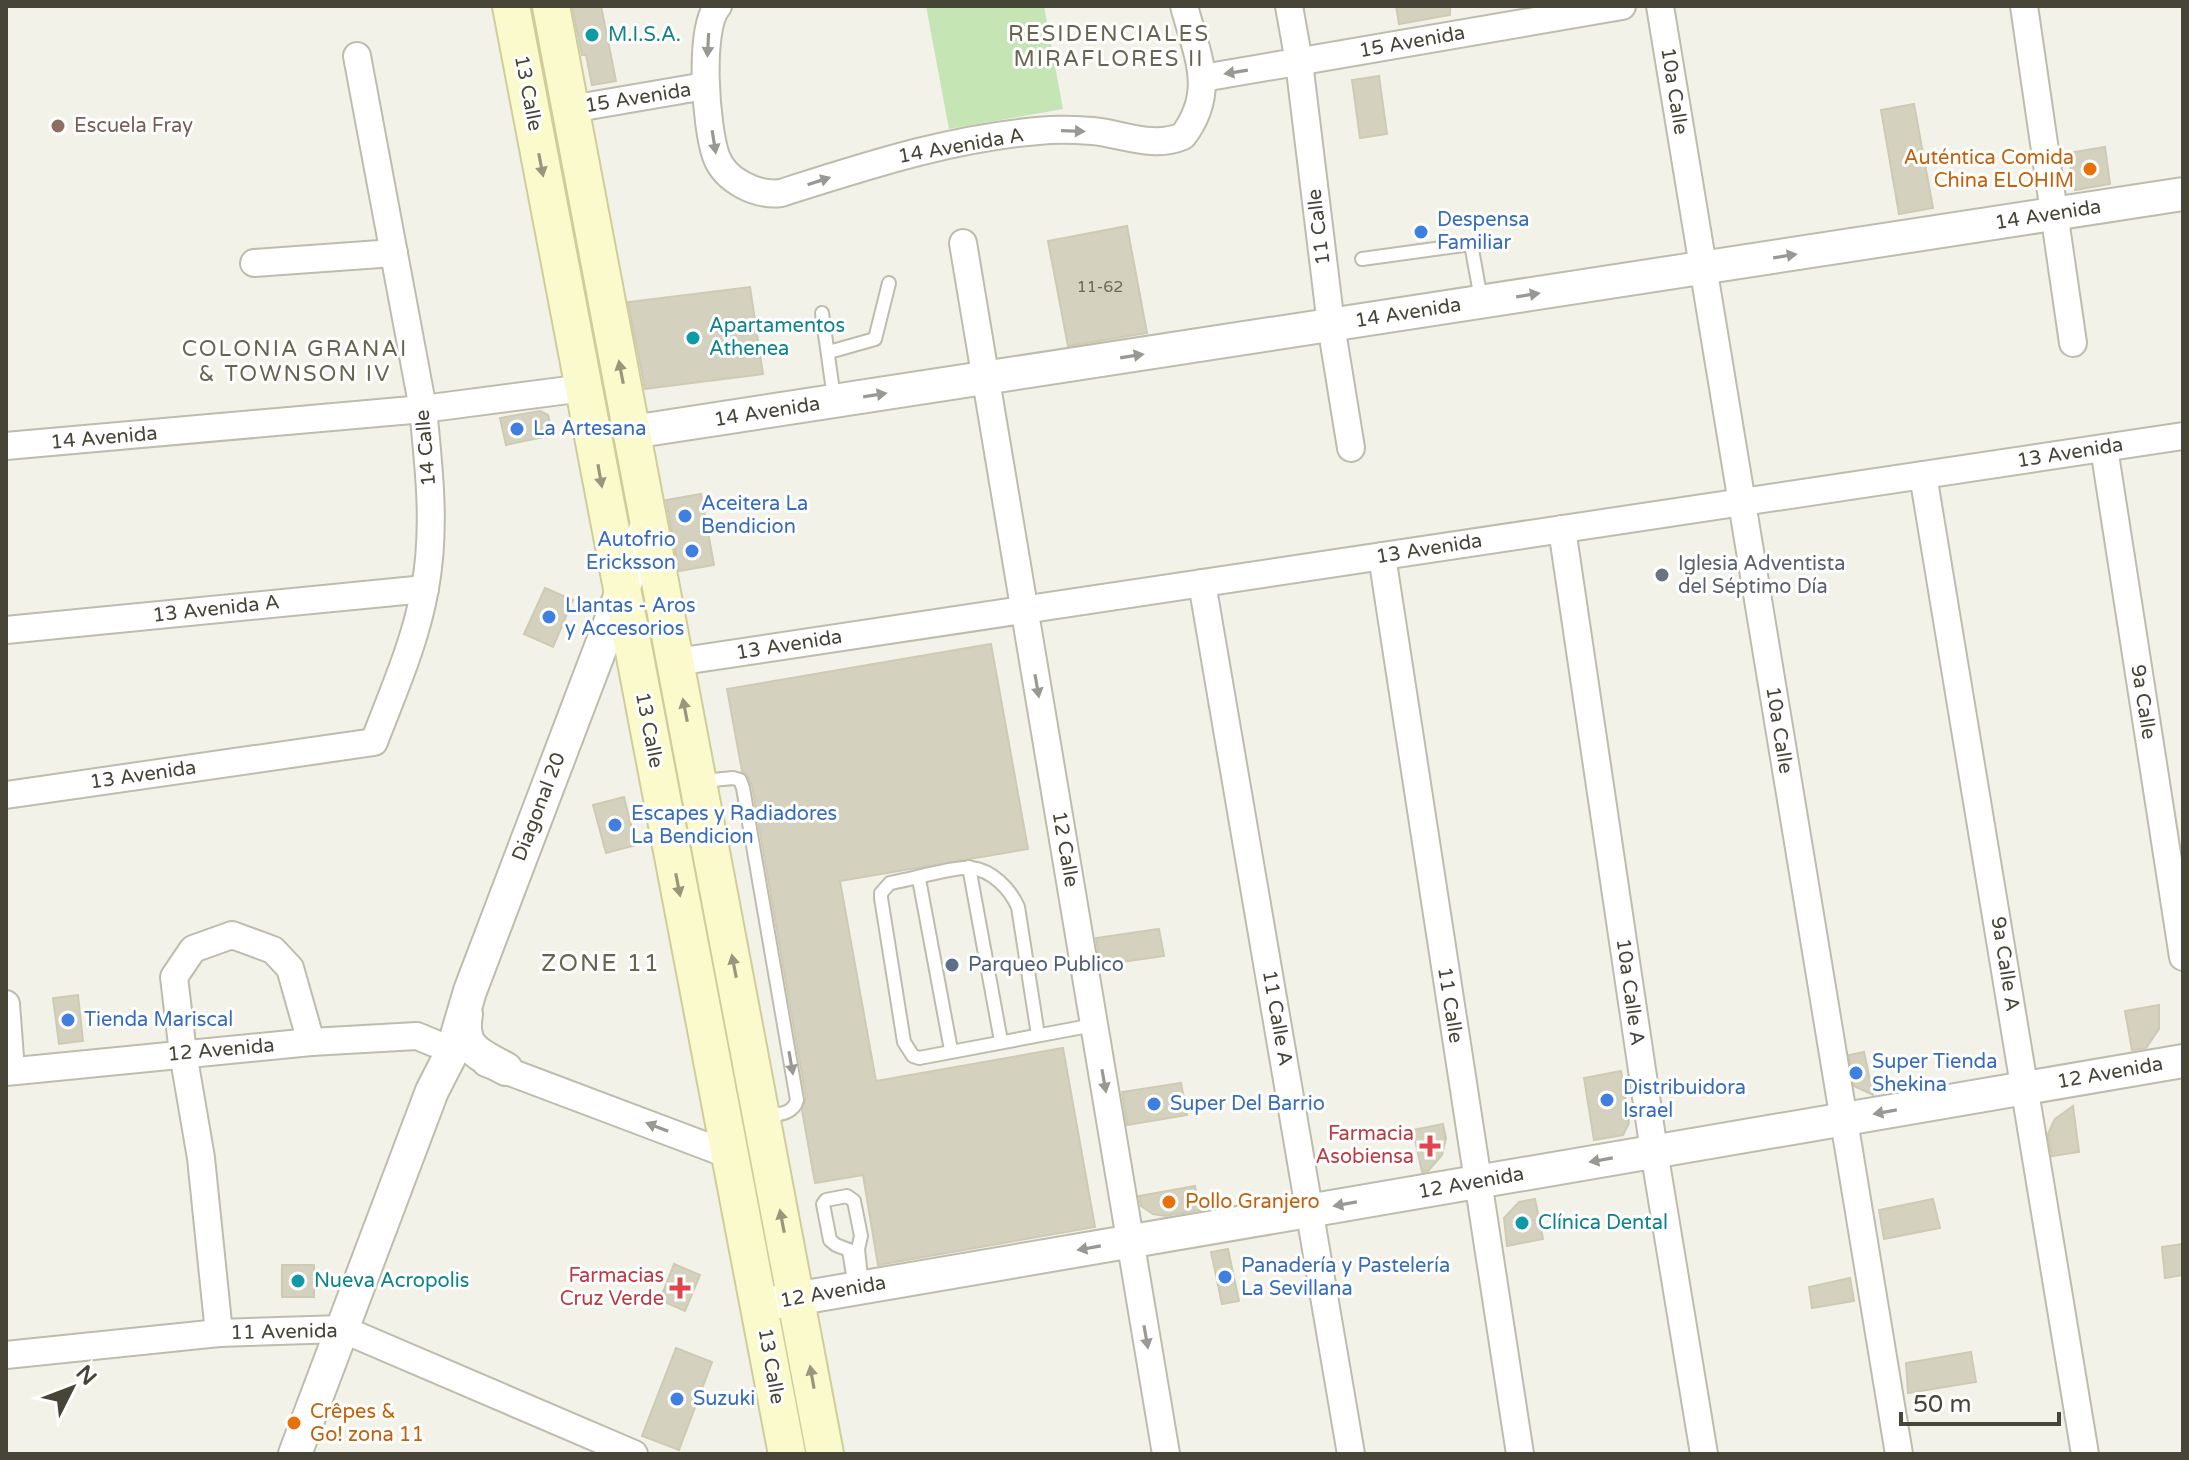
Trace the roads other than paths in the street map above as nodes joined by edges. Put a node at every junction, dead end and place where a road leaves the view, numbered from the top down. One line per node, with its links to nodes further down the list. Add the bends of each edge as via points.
1 (511, 6): 28 (main road, 13 Calle, one-way to 28)
2 (551, 6): 13 (main road, 13 Calle)
3 (718, 6): 12 (street, one-way to 12, via 709,21)
4 (1184, 6): 11 (street)
5 (1289, 6): 10 (street, 11 Calle)
6 (1622, 6): 10 (street, 15 Avenida)
7 (1660, 6): 20 (street, 10a Calle)
8 (2024, 6): 15 (street)
9 (357, 56): 17 (street, 14 Calle)
10 (1299, 62): 11 (street, 15 Avenida, one-way to 11); 24 (street, 11 Calle)
11 (1203, 78): 12 (street, 14 Avenida A, one-way to 11, via 716,158 745,186 766,195 907,153 989,138 1094,131 1164,142 1183,136 1200,109)
12 (705, 86): 13 (street, 15 Avenida)
13 (571, 109): 31 (main road, 13 Calle, one-way to 13)
14 (2183, 194): 15 (street, 14 Avenida)
15 (2054, 214): 20 (street, 14 Avenida, one-way to 15); 25 (street)
16 (963, 243): 27 (street, 12 Calle)
17 (394, 253): 19 (street); 30 (street, 14 Calle)
18 (1362, 259): 22 (lane, via 1471,244)
19 (254, 263)
20 (1703, 268): 22 (street, 14 Avenida, one-way to 20); 37 (street, 10a Calle)
21 (889, 283): 26 (lane, via 875,339)
22 (1482, 302): 24 (street, 14 Avenida)
23 (822, 313): 26 (lane)
24 (1331, 325): 27 (street, 14 Avenida, one-way to 24); 34 (street, 11 Calle)
25 (2073, 343)
26 (829, 352): 29 (lane)
27 (986, 378): 29 (street, 14 Avenida, one-way to 27); 44 (street, 12 Calle)
28 (584, 388): 30 (street, 14 Avenida); 41 (main road, 13 Calle, one-way to 41)
29 (835, 401): 31 (street, 14 Avenida)
30 (423, 409): 33 (street, 14 Avenida); 43 (street, 14 Calle, via 431,529)
31 (632, 432): 38 (main road, 13 Calle)
32 (2183, 436): 35 (street, 13 Avenida)
33 (6, 446)
34 (1351, 448)
35 (2104, 448): 36 (street, 13 Avenida); 51 (street, 9a Calle)
36 (1923, 475): 37 (street, 13 Avenida); 64 (street, 9a Calle A)
37 (1741, 502): 39 (street, 13 Avenida); 65 (street, 10a Calle)
38 (648, 523): 41 (street, Diagonal 20); 46 (main road, 13 Calle)
39 (1562, 529): 40 (street, 13 Avenida); 66 (street, 10a Calle A)
40 (1382, 556): 42 (street, 13 Avenida); 68 (street, 11 Calle)
41 (619, 574): 52 (street, Diagonal 20); 58 (street, Diagonal 20); 67 (main road, 13 Calle, one-way to 67)
42 (1202, 583): 44 (street, 13 Avenida); 69 (street, 11 Calle A)
43 (425, 589): 45 (street, 13 Avenida A); 47 (street, 14 Calle)
44 (1024, 609): 46 (street, 13 Avenida); 54 (street, 12 Calle, one-way to 54)
45 (6, 630)
46 (676, 662): 72 (main road, 13 Calle, one-way to 46)
47 (374, 742): 48 (street, 13 Avenida)
48 (6, 795)
49 (969, 867): 50 (lane); 55 (lane, via 999,882 1018,907); 56 (lane)
50 (919, 879): 59 (lane); 59 (lane, via 890,883 881,893 904,1042 919,1058)
51 (2183, 957)
52 (470, 991): 58 (street, Diagonal 20); 62 (street, via 463,1033 482,1056)
53 (6, 1004): 63 (street)
54 (1094, 1025): 55 (lane); 70 (street, 12 Calle, one-way to 70)
55 (1038, 1035): 56 (lane)
56 (1001, 1041): 59 (lane)
57 (311, 1042): 58 (street, 12 Avenida, via 417,1036); 60 (street, 12 Avenida); 60 (street, via 290,968 273,950 232,935 193,949 174,977)
58 (443, 1048): 62 (street, 12 Avenida); 74 (street, Diagonal 20, via 432,1091)
59 (951, 1050)
60 (183, 1053): 63 (street, 12 Avenida); 75 (street, via 201,1158)
61 (2183, 1061): 64 (street, 12 Avenida)
62 (506, 1069): 67 (street, 12 Avenida, one-way to 62)
63 (9, 1071)
64 (2026, 1088): 65 (street, 12 Avenida, one-way to 65); 86 (street, 9a Calle A)
65 (1843, 1119): 66 (street, 12 Avenida); 85 (street, 10a Calle)
66 (1654, 1151): 68 (street, 12 Avenida, one-way to 68); 84 (street, 10a Calle A)
67 (730, 1155): 73 (main road, 13 Calle)
68 (1477, 1182): 69 (street, 12 Avenida, one-way to 69); 83 (street, 11 Calle)
69 (1309, 1210): 70 (street, 12 Avenida); 82 (street, 11 Calle A)
70 (1131, 1241): 71 (street, 12 Avenida, one-way to 71); 81 (street, 12 Calle, one-way to 81)
71 (858, 1288): 71 (lane, via 861,1236 854,1201 847,1196 826,1200 830,1240 849,1250); 72 (street, 12 Avenida)
72 (797, 1298): 73 (street, 12 Avenida); 80 (main road, 13 Calle, one-way to 72)
73 (760, 1305): 79 (main road, 13 Calle)
74 (342, 1329): 75 (street, 11 Avenida); 77 (street, Diagonal 20); 78 (street, 11 Avenida)
75 (219, 1333): 76 (street, 11 Avenida)
76 (6, 1355)
77 (295, 1454)
78 (634, 1454)
79 (787, 1454)
80 (825, 1454)
81 (1166, 1454)
82 (1351, 1454)
83 (1520, 1454)
84 (1704, 1454)
85 (1899, 1454)
86 (2085, 1454)

